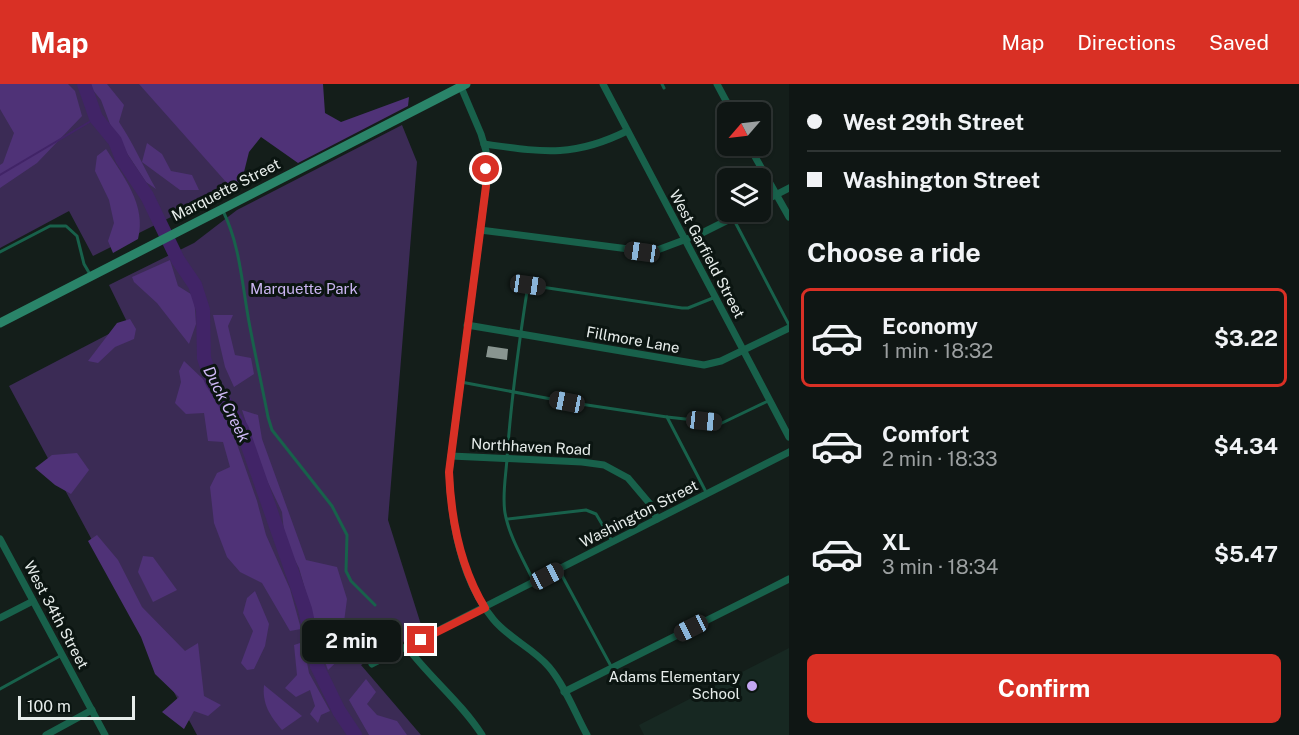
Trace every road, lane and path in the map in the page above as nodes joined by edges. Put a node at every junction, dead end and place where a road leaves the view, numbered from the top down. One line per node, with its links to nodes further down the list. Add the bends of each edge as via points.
1 (603, 84): 5 (street, West Garfield Street)
2 (717, 84): 4 (street)
3 (464, 85): 6 (street); 11 (main road, Marquette Street)
4 (727, 102)
5 (627, 131): 6 (street, via 580,149 527,150); 16 (street, West Garfield Street)
6 (484, 144): 15 (street, via 486,186)
7 (755, 156): 9 (street)
8 (789, 188): 9 (street)
9 (777, 195): 10 (street); 12 (street)
10 (771, 198)
11 (222, 209): 18 (main road, Marquette Street); 42 (lane, via 237,249 273,430 332,506 347,535 346,572)
12 (789, 217)
13 (723, 222): 16 (street)
14 (734, 222): 22 (lane)
15 (480, 230): 16 (street, via 642,252); 21 (street)
16 (685, 240): 19 (street, West Garfield Street)
17 (0, 252): 18 (lane, via 50,226 66,226 78,236)
18 (91, 276): 20 (main road, Marquette Street)
19 (715, 297): 23 (lane, via 682,308 528,285); 24 (street, West Garfield Street)
20 (0, 323)
21 (467, 325): 23 (street, Fillmore Lane); 25 (street)
22 (789, 327): 24 (street, Fillmore Lane)
23 (520, 334): 24 (street, Fillmore Lane, via 704,365); 26 (lane)
24 (743, 351): 27 (street, West Garfield Street)
25 (459, 382): 26 (lane); 31 (street)
26 (513, 392): 28 (lane); 32 (lane)
27 (770, 400): 28 (lane, via 722,423); 29 (street, West Garfield Street)
28 (667, 417): 33 (lane)
29 (789, 436)
30 (789, 452): 33 (street, Washington Street)
31 (451, 456): 32 (street, Northhaven Road); 43 (street, via 450,501 456,536 467,572)
32 (507, 459): 34 (lane); 35 (street, Northhaven Road, via 582,462 611,468 628,478)
33 (707, 494): 35 (street, Washington Street)
34 (507, 519): 37 (lane, via 586,510 596,514); 40 (lane)
35 (657, 519): 37 (street, Washington Street)
36 (0, 540): 41 (street, West 34th Street)
37 (613, 542): 38 (street, Washington Street)
38 (560, 570): 40 (street, Washington Street); 48 (lane)
39 (789, 579): 48 (street)
40 (534, 583): 43 (street, Washington Street)
41 (33, 601): 44 (street); 46 (street, West 34th Street)
42 (375, 605)
43 (485, 608): 45 (street, Washington Street); 50 (street, via 548,665)
44 (0, 618)
45 (407, 647): 47 (street, Washington Street); 54 (street, via 457,701)
46 (62, 655): 49 (lane); 51 (street, West 34th Street)
47 (372, 664)
48 (612, 668): 50 (street)
49 (0, 689)
50 (564, 692): 55 (street)
51 (92, 710): 52 (street); 53 (street, West 34th Street)
52 (46, 735)
53 (105, 735)
54 (482, 735)
55 (587, 735)

